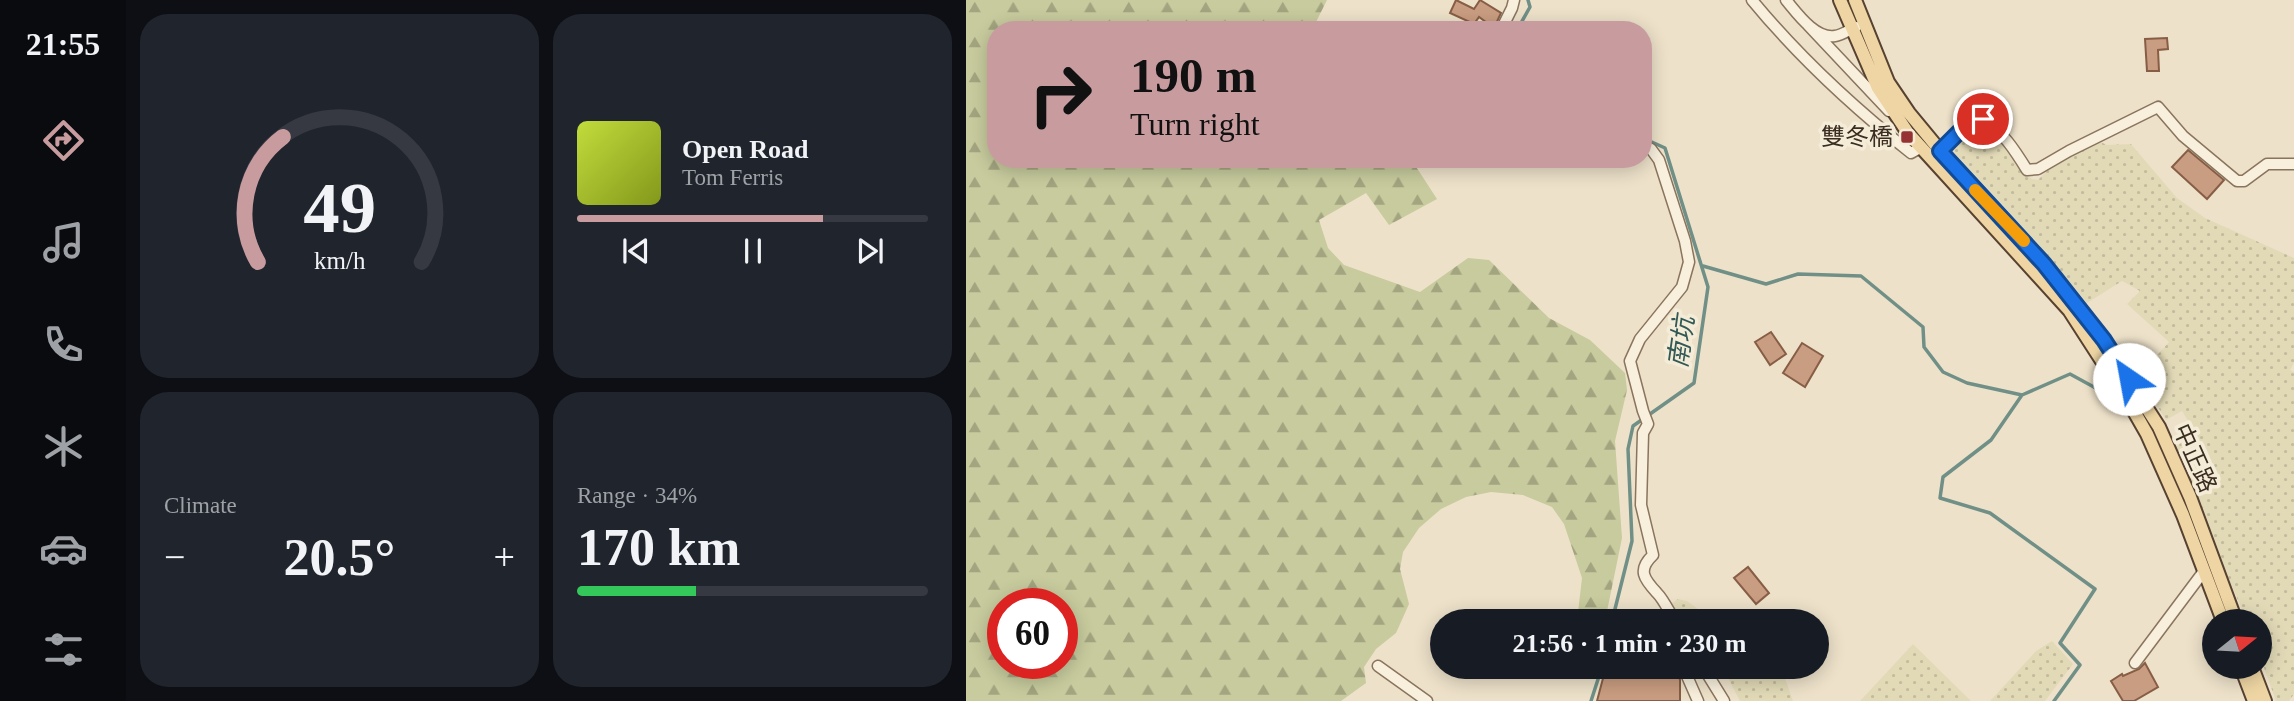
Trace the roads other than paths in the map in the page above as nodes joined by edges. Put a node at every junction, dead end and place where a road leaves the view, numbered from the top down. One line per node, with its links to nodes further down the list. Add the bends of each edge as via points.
1 (1514, 0): 6 (street)
2 (1752, 0): 11 (street, via 1780,34 1877,126 1911,153)
3 (1786, 0): 7 (street)
4 (1840, 0): 9 (main road, 中正路)
5 (1855, 0): 8 (main road, 中正路)
6 (1506, 21)
7 (1808, 25): 9 (street, via 1826,36); 10 (street)
8 (1864, 25): 9 (street); 13 (main road, 中正路, via 1888,82)
9 (1851, 29): 10 (main road, 中正路, via 1878,88)
10 (1905, 128): 11 (main road, 中正路)
11 (1920, 148): 15 (main road, 中正路, via 2069,310 2147,434)
12 (1652, 151): 16 (street, via 1689,262 1682,287 1640,339 1630,361 1648,424 1643,433 1642,505 1653,555 1644,575)
13 (1940, 151): 14 (street, via 1970,121 1983,119 1998,129 2027,170 2038,169 2158,107 2183,136 2237,181 2267,164); 18 (main road, 中正路, via 2047,268 2104,340 2159,427)
14 (2294, 164)
15 (2204, 570): 17 (main road, 中正路); 19 (street)
16 (1667, 609)
17 (2219, 609)
18 (2232, 609)
19 (2135, 663)
20 (1378, 666): 25 (street)
21 (1688, 679): 26 (street)
22 (1710, 679): 27 (street)
23 (2246, 679): 28 (main road)
24 (2257, 679): 29 (main road)
25 (1427, 701)
26 (1698, 701)
27 (1724, 701)
28 (2254, 701)
29 (2265, 701)

